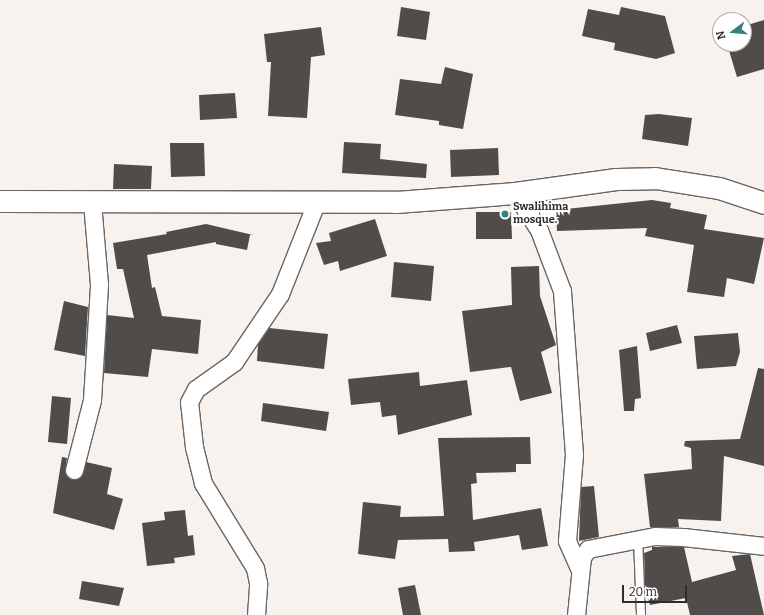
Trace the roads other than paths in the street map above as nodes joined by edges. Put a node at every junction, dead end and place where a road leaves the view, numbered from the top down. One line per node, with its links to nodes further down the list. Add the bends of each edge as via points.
1 (515, 193): 4 (street, via 396,202); 5 (street, via 616,179 655,178 719,188); 9 (street, via 539,230 562,291 574,454 567,541)
2 (0, 201): 3 (street)
3 (92, 202): 4 (street); 6 (street, via 99,284 92,400)
4 (316, 203): 10 (street, via 280,294 234,362 196,389 189,402 194,447 203,484 255,568 258,583)
5 (764, 203)
6 (74, 470)
7 (638, 538): 8 (street, via 683,536); 9 (street, via 585,550); 12 (lane)
8 (764, 546)
9 (580, 570): 11 (street)
10 (256, 615)
11 (576, 615)
12 (641, 615)

